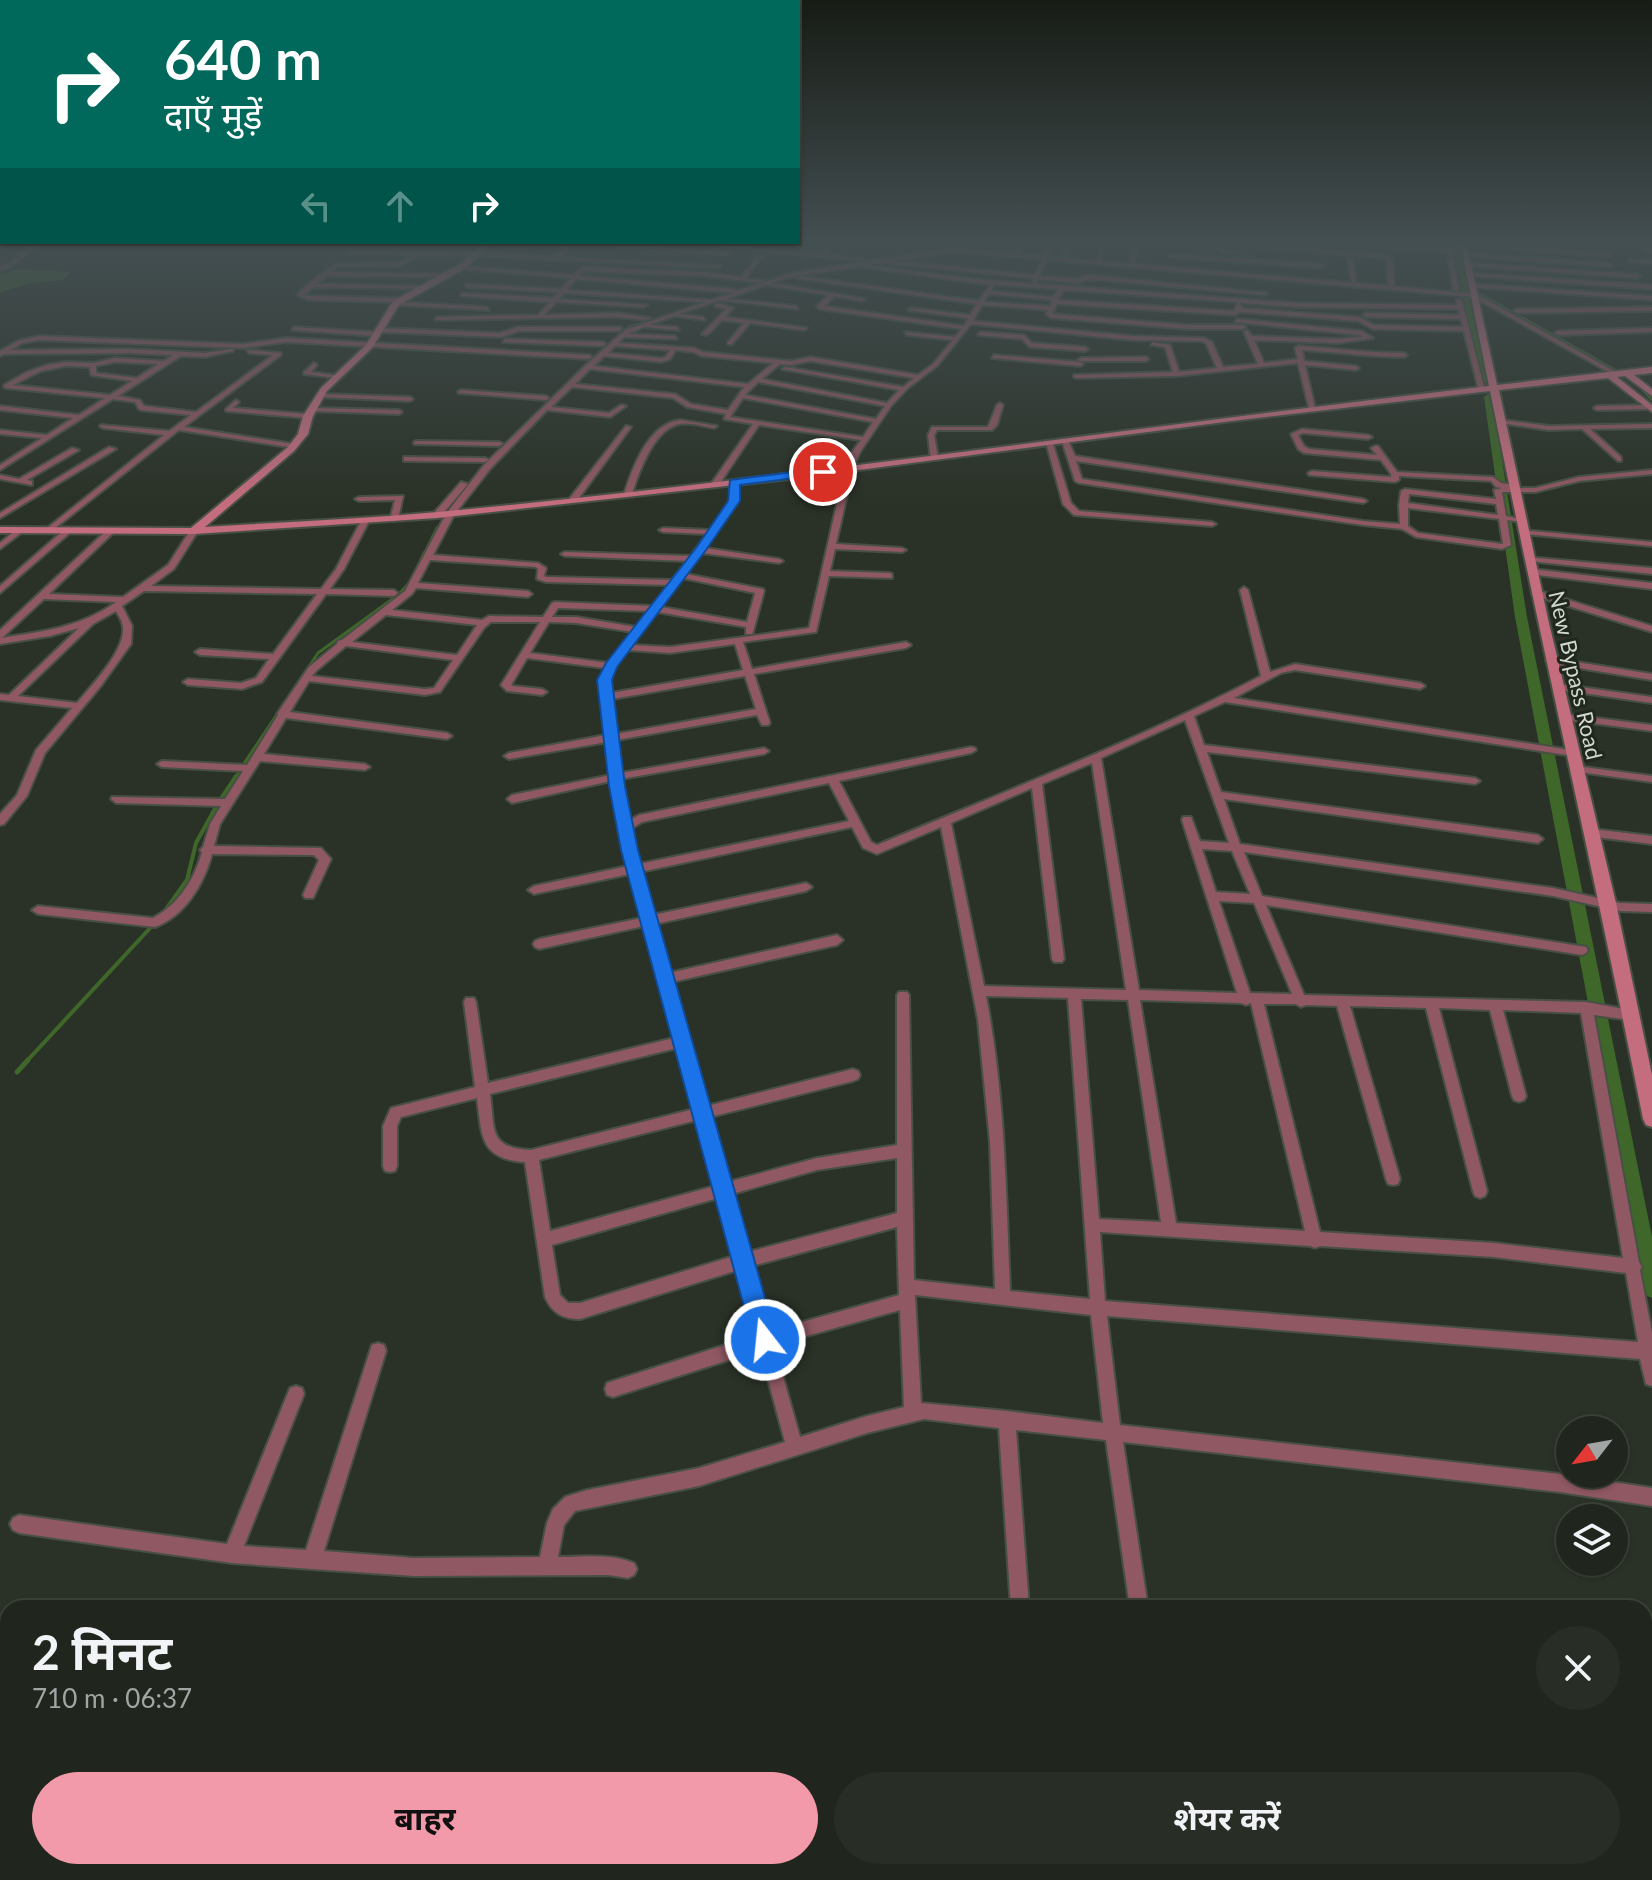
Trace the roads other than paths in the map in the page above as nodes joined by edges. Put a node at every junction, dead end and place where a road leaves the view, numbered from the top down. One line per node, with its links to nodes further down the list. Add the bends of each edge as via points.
1 (294, 329): 22 (street)
2 (378, 329): 22 (street)
3 (627, 329): 23 (street)
4 (630, 329): 23 (street)
5 (674, 329): 6 (street)
6 (677, 329)
7 (710, 329): 26 (street)
8 (742, 329): 34 (street)
9 (964, 329): 32 (street)
10 (1037, 329): 28 (street)
11 (1104, 329): 29 (street)
12 (1244, 329): 31 (street)
13 (1317, 329): 31 (street, via 1361,333 1370,339)
14 (1451, 329): 15 (street)
15 (1464, 329): 69 (street)
16 (1477, 329): 69 (street, New Bypass Road)
17 (1545, 329): 62 (street)
18 (1550, 329): 25 (street)
19 (1611, 329): 21 (street)
20 (1652, 329): 21 (street)
21 (1614, 331): 25 (street)
22 (376, 332): 23 (street); 39 (street)
23 (621, 332): 30 (street); 36 (street); 37 (street)
24 (907, 333): 32 (street)
25 (1558, 333): 60 (street)
26 (705, 334)
27 (980, 334): 41 (street)
28 (1090, 334): 29 (street); 41 (street)
29 (1102, 335): 58 (street, via 1207,340)
30 (675, 338)
31 (1250, 338): 55 (street)
32 (956, 339): 65 (street)
33 (505, 341): 36 (street)
34 (730, 343)
35 (196, 344): 39 (street, via 243,346 280,340); 42 (street, via 39,338); 43 (street)
36 (603, 344): 46 (street)
37 (612, 344): 40 (street); 44 (street)
38 (1114, 344): 61 (street, via 1167,345)
39 (369, 346): 46 (street); 63 (street)
40 (674, 348): 44 (street, via 665,360); 52 (street)
41 (1085, 349): 49 (street)
42 (2, 353): 43 (street)
43 (180, 354): 51 (street); 93 (street, via 279,354)
44 (601, 354): 56 (street)
45 (1404, 355): 50 (street, via 1300,347)
46 (589, 357): 78 (street)
47 (994, 357): 49 (street)
48 (1146, 359): 49 (street)
49 (1081, 362): 64 (street)
50 (1301, 362): 55 (street); 57 (street); 86 (street)
51 (165, 363): 53 (street, via 115,360); 66 (street)
52 (775, 364): 65 (street, via 812,359); 67 (street); 71 (street)
53 (94, 365): 66 (street, via 93,374); 70 (street, via 41,366)
54 (314, 365): 63 (street, via 306,373)
55 (1262, 365): 58 (street)
56 (587, 367): 67 (street); 68 (street)
57 (1356, 368)
58 (1221, 369): 61 (street)
59 (1652, 370): 60 (street)
60 (1627, 373): 62 (street); 72 (street)
61 (1177, 374): 64 (street)
62 (1614, 375): 69 (street); 88 (street)
63 (337, 376): 75 (street)
64 (1076, 376): 73 (street)
65 (919, 377): 71 (street)
66 (137, 380): 77 (street)
67 (752, 383): 76 (street); 81 (street)
68 (569, 385): 85 (street); 91 (street, via 675,396 689,406)
69 (1490, 387): 86 (street); 86 (street); 97 (street, New Bypass Road)
70 (3, 388): 77 (street)
71 (904, 389): 81 (street)
72 (1650, 389)
73 (1071, 391)
74 (461, 392): 78 (street)
75 (321, 396): 79 (street); 92 (street)
76 (740, 396): 91 (street); 96 (street)
77 (109, 397): 93 (street, via 136,400 143,409); 95 (street)
78 (546, 398): 111 (street)
79 (410, 399)
80 (236, 402): 92 (street, via 228,410)
81 (889, 405): 96 (street)
82 (1000, 405): 117 (street, via 990,429 934,428)
83 (623, 406): 85 (street, via 614,415)
84 (0, 408): 89 (street)
85 (546, 408): 140 (street, via 487,467)
86 (1311, 408): 109 (street)
87 (1597, 408): 88 (street)
88 (1651, 408)
89 (10, 409): 94 (street); 95 (street)
90 (399, 412): 92 (street)
91 (728, 412): 98 (street, via 728,419)
92 (310, 413): 113 (street)
93 (197, 414): 104 (street)
94 (0, 415)
95 (80, 417): 106 (street)
96 (878, 421): 108 (street)
97 (1502, 422): 103 (street); 133 (street, New Bypass Road)
98 (757, 423): 108 (street); 131 (street)
99 (103, 426): 104 (street)
100 (714, 426): 134 (street, via 671,425 643,457)
101 (1652, 426): 103 (street)
102 (628, 427): 136 (street)
103 (1583, 427): 121 (street)
104 (174, 431): 113 (street); 151 (street)
105 (0, 432): 106 (street)
106 (49, 437): 123 (street)
107 (1368, 437): 119 (street, via 1294,434 1307,451)
108 (865, 439): 124 (street)
109 (1066, 441): 112 (street); 118 (street)
110 (416, 443): 111 (street)
111 (499, 444): 122 (street)
112 (1049, 444): 117 (street); 146 (street, via 1067,504 1077,513)
113 (294, 446): 153 (street)
114 (1375, 448): 119 (street)
115 (112, 449): 132 (street)
116 (75, 450): 129 (street)
117 (934, 458): 124 (street)
118 (1071, 458): 137 (street); 147 (street, via 1076,477 1083,482)
119 (1382, 458): 127 (street)
120 (407, 459): 122 (street)
121 (1618, 459)
122 (485, 460): 142 (street)
123 (0, 468)
124 (849, 468): 130 (street); 157 (street)
125 (1652, 472): 133 (street, via 1579,479 1541,489)
126 (1312, 473): 127 (street, via 1395,480)
127 (1395, 474): 133 (street, via 1493,479)
128 (0, 477): 129 (street)
129 (21, 481): 132 (street)
130 (734, 482): 131 (street); 155 (street, via 736,496)
131 (715, 484): 134 (street)
132 (48, 487): 141 (street)
133 (1507, 488): 138 (street, via 1497,491); 145 (street, New Bypass Road)
134 (628, 494): 136 (street)
135 (359, 499): 143 (street, via 400,498)
136 (573, 500): 140 (street)
137 (1363, 501)
138 (1499, 502): 139 (street, via 1408,491 1403,493); 145 (street)
139 (1403, 505): 145 (street); 147 (street)
140 (450, 514): 142 (street); 162 (street)
141 (0, 515)
142 (437, 515): 143 (street)
143 (394, 519): 144 (street)
144 (365, 521): 153 (street); 174 (street, via 351,553)
145 (1513, 521): 147 (street, via 1502,547 1416,535); 156 (street); 164 (street, New Bypass Road)
146 (1212, 524)
147 (1404, 527)
148 (0, 530): 149 (street)
149 (21, 530): 151 (street); 158 (street)
150 (663, 530): 155 (street)
151 (49, 531): 152 (street)
152 (68, 531): 154 (street); 172 (street)
153 (194, 531): 154 (street); 171 (street, via 171,567)
154 (110, 532): 178 (street)
155 (713, 532): 161 (street)
156 (1652, 544)
157 (833, 546): 159 (street); 166 (street)
158 (0, 547)
159 (902, 550)
160 (565, 554): 161 (street)
161 (697, 554): 163 (street); 168 (street)
162 (429, 557): 168 (street, via 538,565 540,577 546,579); 169 (street)
163 (779, 561)
164 (1531, 565): 165 (street); 170 (street); 176 (street, New Bypass Road)
165 (1652, 571)
166 (826, 573): 167 (street); 189 (street, via 813,630)
167 (889, 576)
168 (678, 579): 180 (street); 185 (street, via 758,589)
169 (414, 585): 177 (street); 181 (street)
170 (1652, 586)
171 (144, 588): 174 (street); 179 (street)
172 (0, 590)
173 (1244, 590): 200 (street)
174 (323, 592): 175 (street); 195 (street)
175 (394, 593)
176 (1536, 593): 186 (street); 197 (street, New Bypass Road)
177 (528, 594)
178 (41, 596): 179 (street); 188 (street)
179 (122, 603): 183 (street); 211 (street, via 129,637)
180 (655, 609): 182 (street, via 559,604); 185 (street); 187 (street)
181 (385, 612): 184 (street); 190 (street)
182 (544, 619): 184 (street); 187 (street); 194 (street)
183 (90, 622): 188 (street); 208 (street)
184 (483, 623): 196 (street)
185 (751, 625): 189 (street)
186 (1652, 629)
187 (640, 630): 192 (street)
188 (0, 638)
189 (742, 639): 192 (street, via 658,651); 199 (street)
190 (341, 643): 196 (street); 202 (street)
191 (906, 645): 199 (street)
192 (627, 647): 198 (street)
193 (200, 652): 195 (street)
194 (524, 655): 198 (street); 206 (street, via 506,685)
195 (276, 657): 203 (street, via 252,685)
196 (459, 658): 202 (street, via 440,688 432,691)
197 (1551, 661): 201 (street); 205 (street, New Bypass Road)
198 (611, 666): 207 (street)
199 (749, 673): 207 (street); 212 (street)
200 (1266, 676): 204 (street, via 1295,667); 209 (street)
201 (1652, 677)
202 (305, 678): 213 (street)
203 (188, 682)
204 (1420, 686)
205 (1558, 687): 210 (street); 215 (street, New Bypass Road)
206 (542, 692)
207 (606, 697): 219 (street)
208 (5, 698): 211 (street)
209 (1224, 699): 214 (street); 223 (street)
210 (1652, 700)
211 (80, 706): 241 (street, via 40,752 22,796)
212 (761, 711): 216 (street); 219 (street)
213 (282, 714): 218 (street); 225 (street)
214 (1188, 714): 220 (street); 226 (street)
215 (1564, 717): 217 (street); 223 (street, New Bypass Road)
216 (765, 723)
217 (1652, 728)
218 (447, 736)
219 (611, 736): 224 (street); 231 (street)
220 (1200, 748): 234 (street); 236 (street)
221 (971, 750): 232 (street)
222 (764, 751): 231 (street)
223 (1573, 753): 230 (street, New Bypass Road)
224 (509, 756)
225 (256, 757): 228 (street); 229 (street)
226 (1096, 757): 235 (street); 269 (street)
227 (162, 764): 229 (street)
228 (365, 767)
229 (250, 768): 239 (street)
230 (1576, 769): 233 (street); 245 (street, New Bypass Road)
231 (616, 777): 238 (street); 244 (street)
232 (832, 778): 242 (street); 244 (street, via 639,819)
233 (1652, 779)
234 (1475, 781)
235 (1037, 783): 243 (street); 264 (street)
236 (1218, 795): 246 (street); 249 (street)
237 (116, 799): 239 (street)
238 (512, 799)
239 (228, 803): 250 (street)
240 (1187, 820): 248 (street)
241 (0, 821)
242 (856, 823): 243 (street, via 867,845 877,850); 251 (street)
243 (946, 823): 266 (street)
244 (626, 827): 251 (street)
245 (1592, 833): 247 (street); 257 (street, New Bypass Road)
246 (1538, 839)
247 (1652, 840)
248 (1195, 845): 249 (street); 255 (street)
249 (1236, 847): 256 (street); 257 (street)
250 (206, 850): 254 (street, via 317,851 325,859); 259 (street, via 197,882 163,921)
251 (634, 869): 253 (street); 260 (street)
252 (806, 887): 260 (street)
253 (534, 890)
254 (309, 895)
255 (1212, 896): 256 (street); 270 (street)
256 (1257, 899): 263 (street); 272 (street)
257 (1608, 903): 258 (street); 277 (street, New Bypass Road)
258 (1652, 908)
259 (38, 910)
260 (649, 921): 262 (street); 265 (street)
261 (837, 940): 265 (street)
262 (539, 944)
263 (1582, 950)
264 (1058, 959)
265 (665, 979): 278 (street)
266 (979, 991): 267 (street); 298 (street, via 997,1142)
267 (1074, 994): 269 (street); 291 (street)
268 (903, 995): 284 (street)
269 (1135, 997): 270 (street); 292 (street)
270 (1252, 1000): 272 (street); 294 (street)
271 (470, 1002): 280 (street)
272 (1301, 1002): 273 (street)
273 (1343, 1003): 274 (street); 287 (street)
274 (1432, 1005): 275 (street); 289 (street)
275 (1495, 1005): 276 (street); 281 (street)
276 (1589, 1007): 277 (street); 296 (street)
277 (1630, 1015): 283 (street, New Bypass Road)
278 (682, 1041): 280 (street); 282 (street)
279 (853, 1075): 282 (street)
280 (481, 1090): 285 (street, via 494,1148); 286 (street, via 396,1112 390,1126)
281 (1519, 1096)
282 (702, 1114): 285 (street); 288 (street)
283 (1652, 1119)
284 (905, 1150): 288 (street, via 817,1164); 290 (street)
285 (531, 1156): 293 (street)
286 (390, 1166)
287 (1393, 1179)
288 (723, 1190): 293 (street); 295 (street)
289 (1480, 1191)
290 (905, 1218): 295 (street); 297 (street)
291 (1091, 1225): 292 (street); 300 (street)
292 (1170, 1231): 294 (street)
293 (544, 1240): 295 (street, via 553,1297 567,1312)
294 (1315, 1241): 296 (street, via 1525,1253)
295 (743, 1261): 301 (street)
296 (1634, 1267): 299 (street)
297 (906, 1294): 298 (street); 301 (street); 307 (street)
298 (1003, 1298): 300 (street)
299 (1647, 1298): 303 (street)
300 (1098, 1308): 303 (street); 309 (street)
301 (765, 1340): 305 (street); 310 (street)
302 (378, 1351): 314 (street)
303 (1647, 1351): 304 (street)
304 (1652, 1375)
305 (613, 1389)
306 (296, 1394): 313 (street)
307 (913, 1412): 308 (street); 310 (street)
308 (1007, 1419): 309 (street); 317 (street)
309 (1113, 1433): 311 (street); 318 (street)
310 (794, 1445): 315 (street, via 700,1477 571,1503 554,1526)
311 (1652, 1497)
312 (19, 1524): 313 (street)
313 (232, 1554): 314 (street)
314 (312, 1560): 315 (street, via 414,1567)
315 (548, 1566): 316 (street)
316 (628, 1569)
317 (1019, 1600)
318 (1138, 1600)

